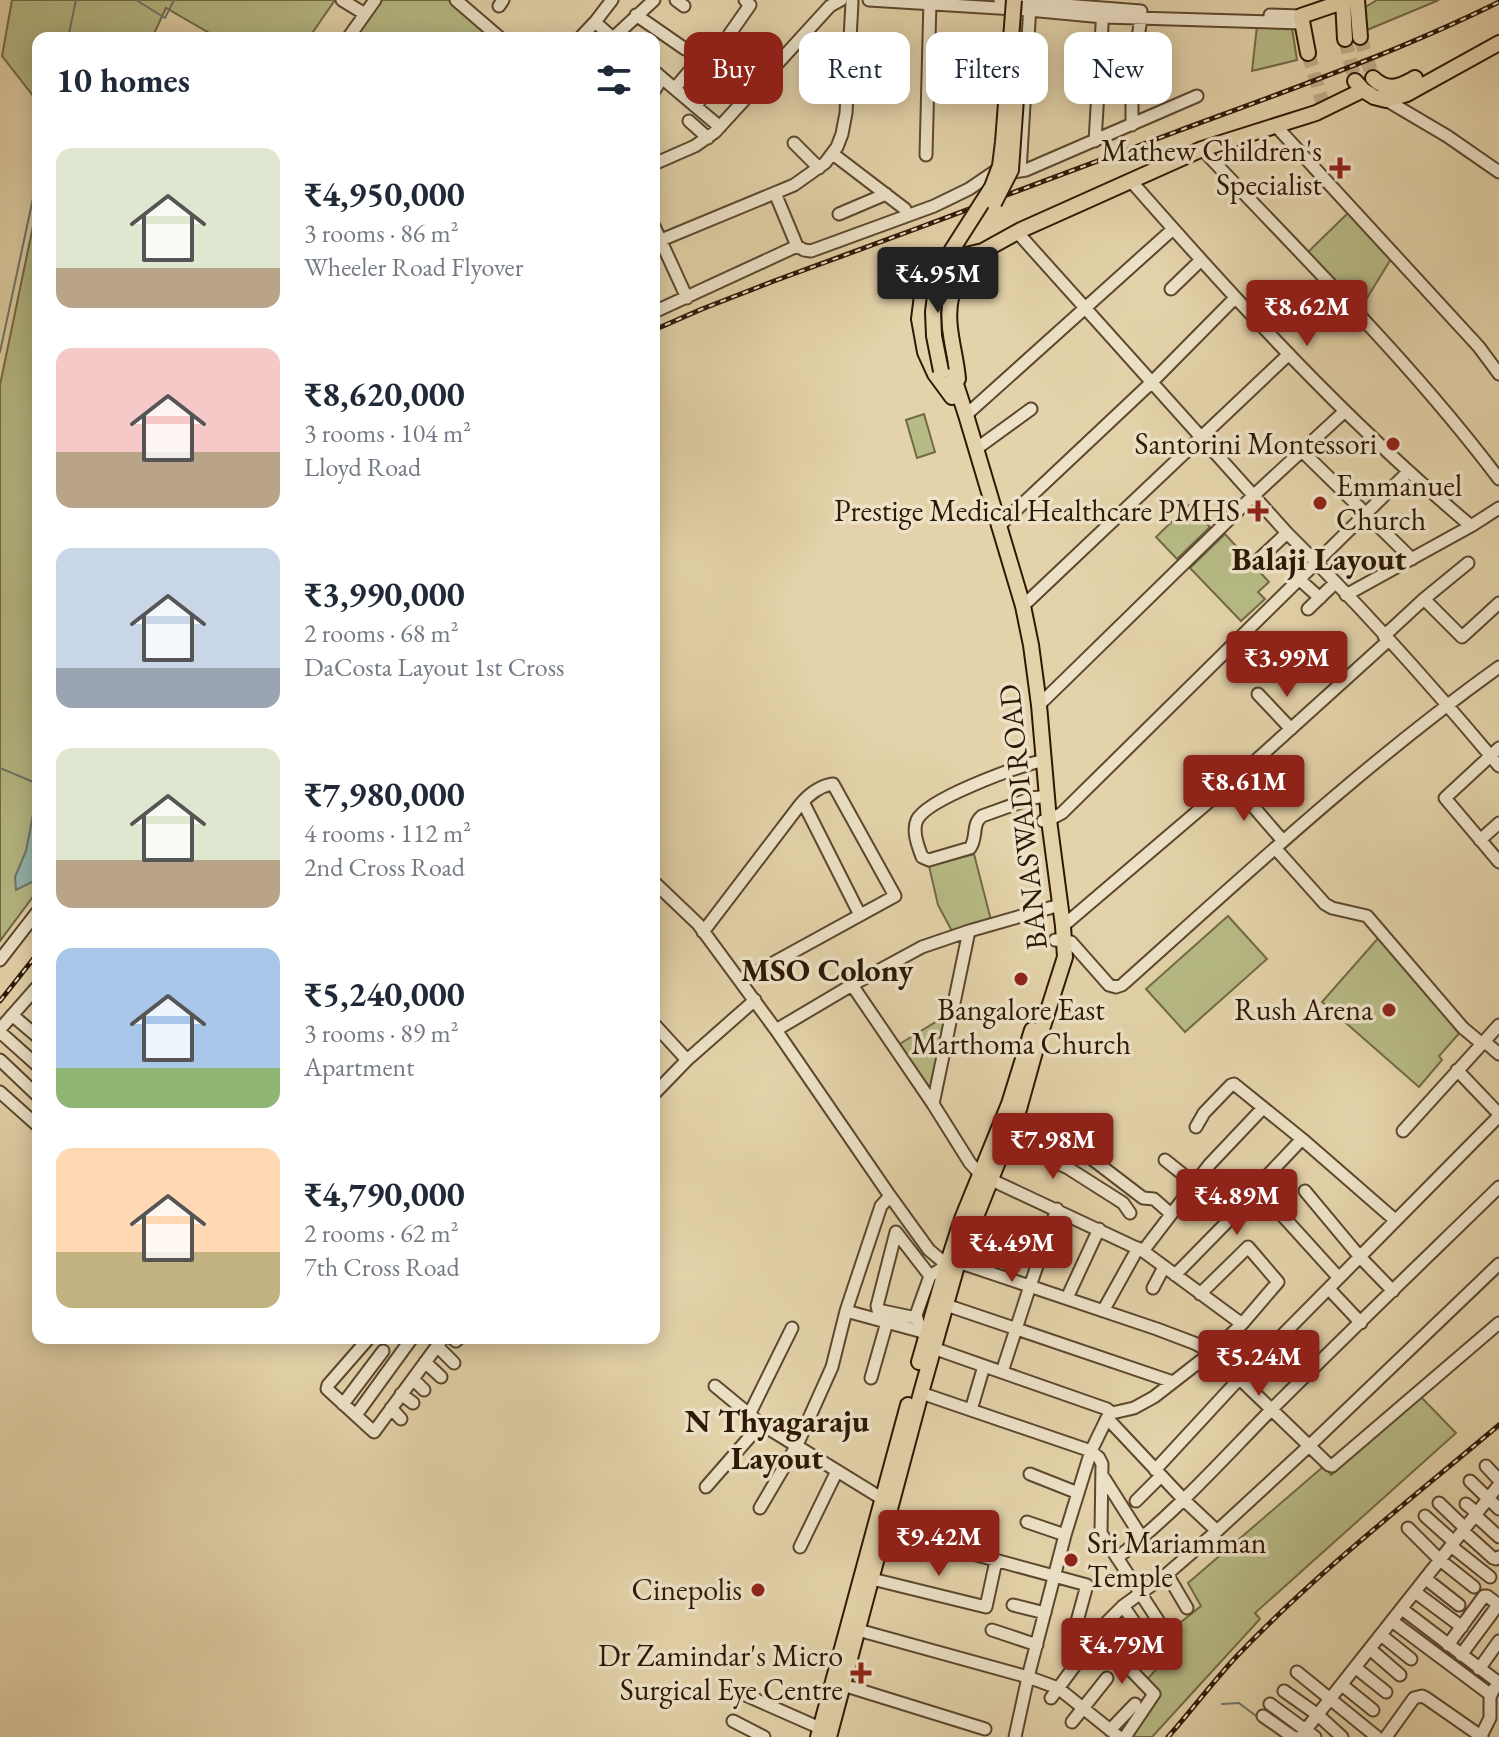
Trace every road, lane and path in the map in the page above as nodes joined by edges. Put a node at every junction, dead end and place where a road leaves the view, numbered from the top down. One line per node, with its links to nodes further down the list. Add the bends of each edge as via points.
1 (342, 0): 13 (street)
2 (375, 0): 13 (street)
3 (456, 0): 19 (street)
4 (612, 0): 17 (street)
5 (654, 0): 14 (street)
6 (745, 0): 23 (street, via 750,5)
7 (850, 0): 41 (street, via 830,6); 46 (street, via 845,119)
8 (869, 0): 9 (street)
9 (930, 2): 10 (street); 47 (street)
10 (1017, 2): 12 (street); 50 (street); 51 (street); 73 (main road, bridge, via 1011,170 956,260 945,289 946,370)
11 (1351, 2): 16 (main road); 26 (main road)
12 (1104, 8): 15 (street); 16 (street); 43 (street)
13 (365, 14): 18 (street)
14 (636, 15): 22 (street); 28 (street)
15 (1141, 18): 16 (street); 24 (street)
16 (1302, 20): 29 (main road)
17 (595, 22): 20 (street); 21 (street)
18 (352, 32)
19 (493, 32)
20 (586, 32)
21 (606, 32)
22 (619, 32)
23 (731, 32)
24 (1139, 32)
25 (1499, 34): 32 (main road, via 1401,86)
26 (1352, 38)
27 (1499, 43): 35 (main road, via 1407,94)
28 (684, 48)
29 (1308, 53)
30 (660, 76): 33 (street)
31 (684, 77): 33 (street)
32 (1377, 81)
33 (675, 88): 37 (street)
34 (1197, 96): 39 (street)
35 (1386, 100): 40 (main road, via 1359,86); 52 (street)
36 (1132, 104): 39 (street)
37 (695, 106): 41 (street)
38 (689, 121): 42 (street)
39 (1132, 125): 43 (street)
40 (1275, 125): 45 (main road); 71 (street)
41 (720, 127): 42 (street)
42 (708, 138): 48 (street)
43 (1095, 141): 50 (street)
44 (794, 143): 49 (street)
45 (1202, 149): 53 (main road); 81 (street, via 1352,307)
46 (833, 154): 49 (street); 55 (street)
47 (926, 155)
48 (660, 161)
49 (819, 168): 54 (street)
50 (1020, 171): 51 (street)
51 (994, 172): 61 (street, via 934,206 811,251)
52 (1499, 172)
53 (1131, 181): 58 (street); 59 (main road)
54 (775, 193): 60 (street); 61 (street)
55 (886, 194): 56 (street); 57 (street)
56 (905, 209)
57 (839, 214)
58 (1173, 229): 64 (street); 68 (street)
59 (1017, 232): 63 (main road); 68 (street)
60 (660, 240)
61 (797, 246): 66 (street)
62 (660, 247): 66 (street)
63 (983, 251): 73 (main road, via 951,296); 73 (main road, via 936,262 923,287 919,319 925,352 935,374)
64 (1201, 260): 65 (street); 67 (street)
65 (1171, 289)
66 (687, 298): 69 (street)
67 (1235, 298): 70 (street); 72 (street)
68 (1086, 308): 72 (street); 76 (street)
69 (660, 309)
70 (1289, 354): 75 (street); 77 (street)
71 (1499, 374)
72 (1152, 382): 77 (street); 86 (street)
73 (956, 396): 76 (main road, BANASWADI ROAD); 107 (main road, BANASWADI ROAD, via 1025,646)
74 (1031, 409): 78 (street)
75 (1345, 411): 79 (street); 80 (street)
76 (966, 415): 78 (main road, BANASWADI ROAD)
77 (1202, 437): 82 (street); 98 (street)
78 (976, 449): 86 (main road, BANASWADI ROAD)
79 (1302, 451): 82 (street); 84 (street)
80 (1408, 472): 84 (street); 85 (street)
81 (1499, 479)
82 (1254, 495): 87 (street); 103 (street)
83 (1499, 508): 85 (street)
84 (1366, 514): 88 (street); 90 (street)
85 (1471, 526): 88 (street)
86 (998, 527): 98 (main road, BANASWADI ROAD)
87 (1287, 533): 89 (street); 90 (street)
88 (1412, 559): 94 (street)
89 (1256, 562)
90 (1317, 563): 92 (street); 93 (street)
91 (1468, 563): 96 (street)
92 (1300, 580): 95 (street); 114 (street, via 1062,813)
93 (1335, 583): 94 (street); 95 (street)
94 (1346, 595): 100 (street)
95 (1320, 598): 99 (street)
96 (1424, 599): 97 (street, via 1462,637); 100 (street)
97 (1499, 603)
98 (1023, 606): 103 (main road, BANASWADI ROAD)
99 (1308, 609)
100 (1386, 638): 104 (street); 105 (street)
101 (1499, 667): 104 (street)
102 (1258, 694): 105 (street)
103 (1039, 705): 114 (main road, BANASWADI ROAD)
104 (1446, 705): 106 (street); 117 (street)
105 (1291, 729): 111 (street)
106 (1495, 752): 108 (street); 116 (street, via 1445,798)
107 (1037, 762): 109 (street); 112 (main road, BANASWADI ROAD)
108 (1499, 766)
109 (1020, 768): 110 (street, via 1012,765); 112 (street, via 926,809 915,828 922,857 929,860 970,848 982,816)
110 (989, 774)
111 (1232, 782): 117 (street); 125 (street)
112 (1040, 797): 114 (main road, BANASWADI ROAD)
113 (803, 802): 121 (street); 121 (street, via 833,784 895,896); 124 (street)
114 (1046, 820): 120 (main road, BANASWADI ROAD)
115 (1499, 823): 116 (street)
116 (1480, 840): 118 (street)
117 (1279, 845): 125 (street, via 1122,985 1109,985); 137 (street, via 1325,904 1367,916 1463,1028)
118 (1499, 862)
119 (660, 896): 124 (street)
120 (1057, 906): 123 (street); 125 (main road, BANASWADI ROAD)
121 (860, 915): 127 (street)
122 (32, 919): 126 (street)
123 (969, 931): 128 (street, via 922,947); 146 (street)
124 (703, 932): 127 (street)
125 (1059, 934): 152 (main road, BANASWADI ROAD, via 1065,957 1019,1109)
126 (0, 960)
127 (740, 981): 130 (street)
128 (852, 985): 134 (street); 146 (street)
129 (32, 993): 131 (street)
130 (755, 1000): 134 (street); 141 (street)
131 (12, 1015): 133 (street); 136 (street)
132 (1499, 1025): 137 (street)
133 (0, 1030): 140 (street)
134 (776, 1030): 161 (street)
135 (660, 1031): 141 (street)
136 (32, 1032)
137 (1483, 1042): 138 (street); 142 (street)
138 (1499, 1054)
139 (0, 1060): 144 (street)
140 (32, 1060)
141 (687, 1060): 143 (street)
142 (1457, 1070): 148 (street); 151 (street)
143 (660, 1084)
144 (32, 1090)
145 (0, 1092): 149 (street)
146 (933, 1104): 157 (street, via 970,1163)
147 (1263, 1108): 150 (street, via 1233,1084); 153 (street); 158 (street)
148 (1497, 1109): 166 (street)
149 (32, 1118)
150 (1196, 1127)
151 (1403, 1131)
152 (1002, 1136): 157 (main road, BANASWADI ROAD); 162 (street, via 1068,1168)
153 (1302, 1139): 156 (street); 166 (street)
154 (1092, 1159): 164 (street)
155 (1165, 1160): 158 (street)
156 (1267, 1176)
157 (986, 1177): 163 (street); 170 (main road, BANASWADI ROAD)
158 (1198, 1179): 164 (street); 173 (street, via 1236,1207)
159 (1499, 1187): 179 (street)
160 (1305, 1191): 169 (street)
161 (890, 1196): 170 (street, via 929,1250); 183 (street, via 881,1206)
162 (1126, 1208)
163 (1057, 1209): 167 (street); 176 (street)
164 (1171, 1214): 168 (street)
165 (1281, 1214): 175 (street)
166 (1395, 1220): 169 (street)
167 (1099, 1229): 168 (street); 181 (street)
168 (1140, 1249): 172 (street); 184 (street)
169 (1360, 1257): 175 (street); 179 (street)
170 (953, 1263): 174 (street); 176 (street); 182 (main road, BANASWADI ROAD); 192 (main road, BANASWADI ROAD)
171 (1499, 1264): 224 (street)
172 (1164, 1267): 173 (street); 177 (street)
173 (1175, 1275): 180 (street)
174 (930, 1276): 185 (street); 185 (street, via 896,1232 877,1306)
175 (1339, 1278): 178 (street)
176 (1030, 1286): 181 (street); 191 (street)
177 (1153, 1288)
178 (1329, 1289): 187 (street); 206 (street)
179 (1393, 1291): 187 (street)
180 (1200, 1294): 189 (street); 189 (street, via 1250,1247 1278,1282)
181 (1067, 1298): 184 (street)
182 (946, 1305): 191 (street); 197 (main road, BANASWADI ROAD)
183 (846, 1311): 186 (street); 223 (street, via 832,1367)
184 (1103, 1311): 199 (street)
185 (916, 1318): 192 (street)
186 (887, 1322): 192 (street); 205 (street)
187 (1361, 1323): 216 (street)
188 (1499, 1323): 224 (street, via 1334,1465)
189 (1242, 1324): 199 (street)
190 (792, 1328): 219 (street)
191 (1016, 1329): 203 (street); 208 (street)
192 (924, 1332): 237 (main road, BANASWADI ROAD)
193 (364, 1344): 214 (street, via 328,1385)
194 (408, 1344): 218 (street)
195 (438, 1344): 200 (street)
196 (441, 1344): 201 (street)
197 (933, 1348): 202 (street); 211 (main road, BANASWADI ROAD)
198 (383, 1351): 214 (street)
199 (1212, 1352): 206 (street); 208 (street)
200 (425, 1362): 204 (street); 207 (street)
201 (454, 1363)
202 (984, 1366): 203 (street); 217 (street)
203 (1002, 1372): 220 (street, via 1107,1409)
204 (441, 1377)
205 (871, 1378)
206 (1240, 1378): 216 (street); 228 (street)
207 (413, 1379): 210 (street); 212 (street)
208 (1173, 1382): 220 (street, via 1134,1408)
209 (715, 1386): 219 (street)
210 (424, 1390)
211 (921, 1393): 217 (street); 237 (main road, BANASWADI ROAD)
212 (401, 1394): 213 (street); 215 (street)
213 (413, 1403)
214 (343, 1404): 218 (street)
215 (391, 1408): 218 (street, via 374,1432); 221 (street)
216 (1272, 1409): 224 (street); 236 (street)
217 (971, 1410): 225 (street)
218 (356, 1415)
219 (749, 1415): 222 (street)
220 (1109, 1416): 225 (street); 228 (street)
221 (401, 1419)
222 (761, 1424): 223 (street); 233 (street)
223 (797, 1445): 227 (street); 241 (street)
224 (1309, 1446): 249 (street)
225 (1091, 1451): 230 (street, via 1101,1461); 234 (street)
226 (1486, 1466): 232 (street)
227 (837, 1471): 237 (street); 254 (street)
228 (1158, 1473): 236 (street); 238 (street)
229 (1030, 1474): 234 (street)
230 (1103, 1476): 252 (street); 255 (street, via 1101,1533)
231 (1470, 1481): 235 (street)
232 (1499, 1482): 235 (street)
233 (706, 1487)
234 (1078, 1493): 250 (street)
235 (1488, 1499): 242 (street); 243 (street)
236 (1184, 1500): 249 (street); 252 (street)
237 (887, 1501): 247 (main road, BANASWADI ROAD); 314 (main road, BANASWADI ROAD)
238 (1136, 1501)
239 (1439, 1503): 248 (street)
240 (1466, 1504): 243 (street)
241 (760, 1508)
242 (1499, 1509)
243 (1476, 1514): 248 (street); 251 (street)
244 (1425, 1516): 253 (street)
245 (1027, 1522): 250 (street)
246 (1408, 1528): 257 (street)
247 (885, 1530): 258 (street); 262 (main road, BANASWADI ROAD)
248 (1464, 1530): 253 (street); 256 (street)
249 (1217, 1531): 259 (street)
250 (1065, 1535): 260 (street)
251 (1499, 1537)
252 (1142, 1538): 255 (street)
253 (1452, 1544): 257 (street); 261 (street)
254 (800, 1547)
255 (1117, 1558): 266 (street)
256 (1498, 1558): 261 (street)
257 (1440, 1560): 263 (street); 264 (street)
258 (996, 1561): 260 (street); 262 (street, via 985,1607)
259 (1167, 1574): 266 (street); 272 (street)
260 (1055, 1577): 274 (street); 281 (street, via 1087,1585)
261 (1490, 1577): 267 (street)
262 (872, 1579): 277 (main road, BANASWADI ROAD)
263 (1426, 1579): 265 (street); 269 (street)
264 (1474, 1587)
265 (1415, 1592): 273 (street); 276 (street)
266 (1140, 1594): 271 (street); 279 (street)
267 (1486, 1596): 270 (street); 276 (street)
268 (1013, 1605): 274 (street)
269 (1459, 1605)
270 (1499, 1605): 287 (street)
271 (1123, 1606): 282 (street); 289 (street, via 1146,1639)
272 (1187, 1608)
273 (1402, 1609): 275 (street); 285 (street)
274 (1045, 1613): 284 (street)
275 (1392, 1621): 280 (street); 304 (street)
276 (1462, 1627): 285 (street)
277 (858, 1630): 294 (street); 297 (main road, BANASWADI ROAD)
278 (992, 1630): 284 (street)
279 (1165, 1631)
280 (1381, 1635): 286 (street); 288 (street)
281 (1073, 1636)
282 (1098, 1636): 289 (street); 301 (street)
283 (1499, 1641): 291 (street)
284 (1037, 1645): 294 (street)
285 (1448, 1645): 287 (street)
286 (1370, 1649): 290 (street); 293 (street)
287 (1461, 1655): 291 (street)
288 (1411, 1659)
289 (1124, 1662): 316 (street, via 1154,1694)
290 (1356, 1668): 298 (street); 300 (street)
291 (1479, 1669): 296 (street)
292 (1297, 1672): 303 (street)
293 (1400, 1675)
294 (1028, 1677): 301 (street); 319 (street)
295 (1107, 1678): 307 (street)
296 (1499, 1682): 304 (street)
297 (843, 1685): 313 (street); 314 (main road, BANASWADI ROAD)
298 (1342, 1685): 303 (street); 308 (street)
299 (1284, 1691): 309 (street)
300 (1386, 1692)
301 (1055, 1693): 307 (street)
302 (743, 1694): 314 (street)
303 (1331, 1698): 309 (street); 322 (street)
304 (1493, 1700): 317 (street)
305 (1135, 1704): 316 (street)
306 (1270, 1704): 315 (street)
307 (1083, 1707): 312 (street); 316 (street)
308 (1373, 1710)
309 (1318, 1715): 315 (street); 321 (street)
310 (1263, 1716): 320 (street)
311 (733, 1721): 318 (street)
312 (1072, 1722)
313 (985, 1729)
314 (822, 1734)
315 (1307, 1734)
316 (1118, 1735)
317 (1479, 1736): 323 (street, via 1419,1696)
318 (764, 1737)
319 (1015, 1737)
320 (1293, 1737)
321 (1342, 1737)
322 (1377, 1737)
323 (1386, 1737)

